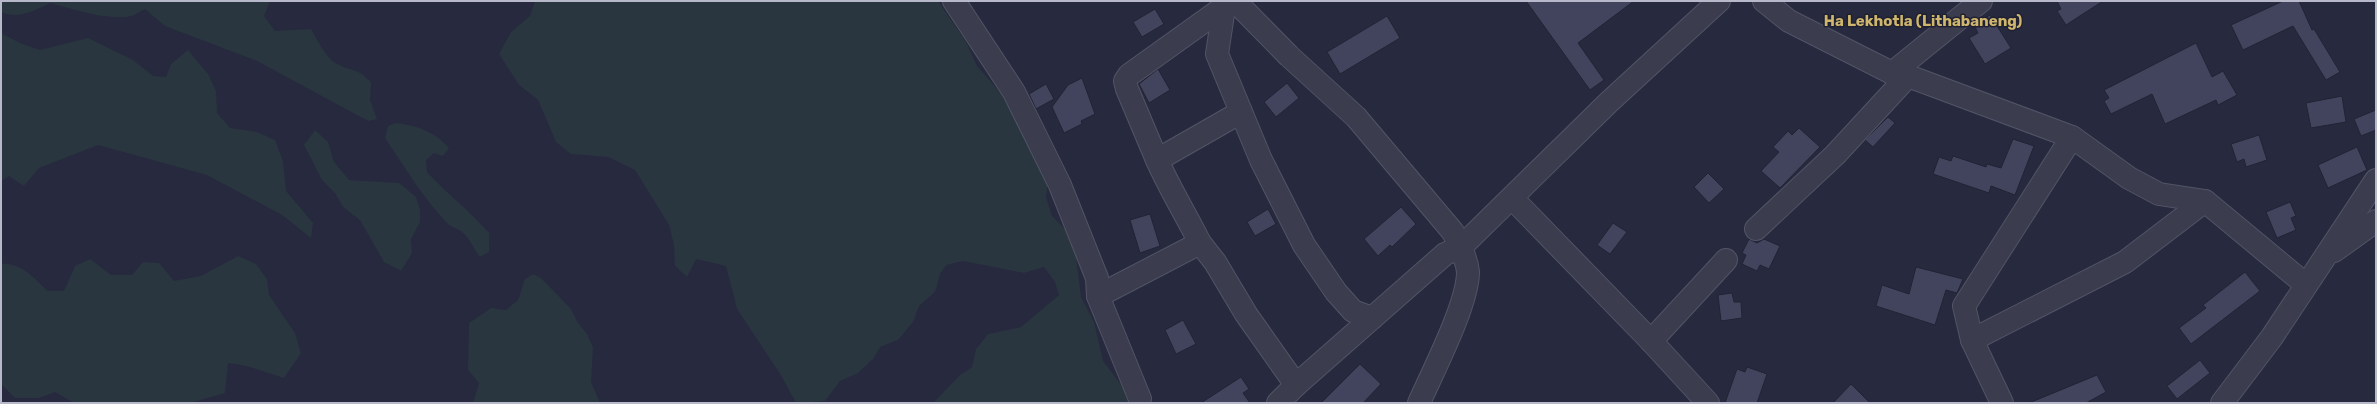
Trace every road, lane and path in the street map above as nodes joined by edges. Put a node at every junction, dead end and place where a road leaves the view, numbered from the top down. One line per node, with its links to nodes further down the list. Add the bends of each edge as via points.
1 (954, 1): 20 (street, via 1014,92 1060,185 1097,278)
2 (1719, 1): 11 (street)
3 (1764, 1): 6 (street, via 1789,21)
4 (1981, 1): 6 (street)
5 (1228, 3): 7 (street, via 1217,54); 9 (street, via 1125,81); 16 (street, via 1356,117 1453,232)
6 (1900, 74): 8 (street); 14 (street, via 1835,154)
7 (1241, 112): 9 (street); 21 (street, via 1261,160 1304,245 1336,292 1353,311)
8 (2072, 137): 12 (street, via 2129,178 2159,194); 22 (street, via 1964,306)
9 (1157, 160): 15 (street)
10 (2376, 180): 17 (street)
11 (1512, 198): 16 (street); 23 (street)
12 (2205, 201): 19 (street); 22 (street, via 2124,262)
13 (2376, 222): 17 (street)
14 (1756, 229)
15 (1200, 243): 20 (street); 24 (street)
16 (1461, 247): 21 (street, via 1445,254); 27 (street, via 1468,270 1466,292)
17 (2323, 258): 19 (street)
18 (1726, 260): 23 (street)
19 (2305, 284): 30 (street, via 2272,337)
20 (1098, 296): 25 (street)
21 (1372, 318): 24 (street)
22 (1972, 340): 29 (street)
23 (1651, 341): 28 (street)
24 (1296, 385): 26 (street)
25 (1140, 399)
26 (1278, 403)
27 (1419, 403)
28 (1708, 403)
29 (2002, 403)
30 (2222, 403)

